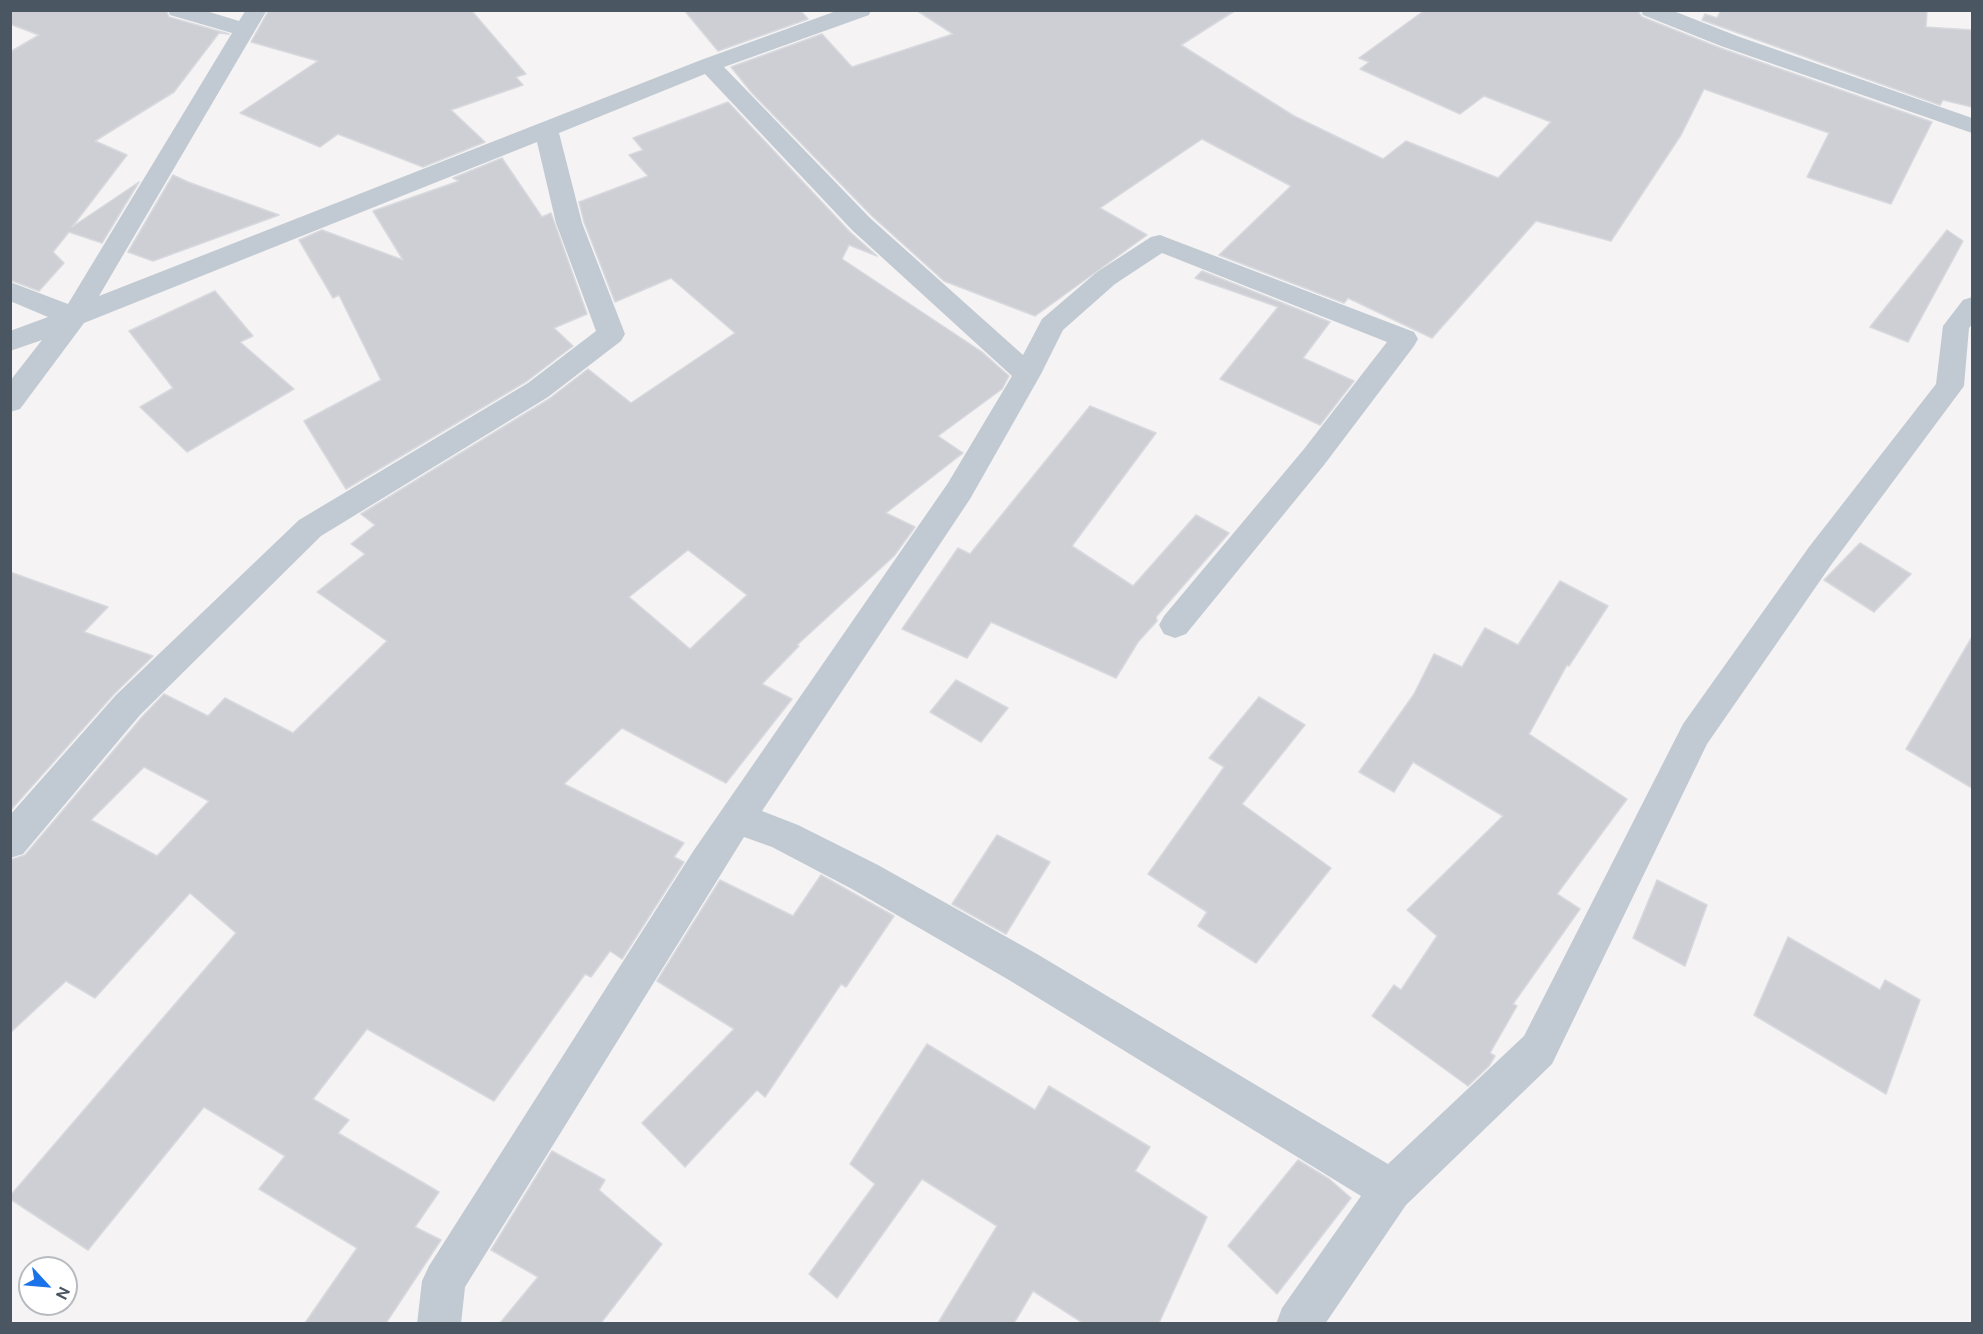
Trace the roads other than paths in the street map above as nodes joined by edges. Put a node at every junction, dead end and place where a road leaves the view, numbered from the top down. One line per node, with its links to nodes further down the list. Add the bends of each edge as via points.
1 (178, 10): 4 (street)
2 (861, 10): 5 (street)
3 (1651, 10): 6 (street)
4 (251, 20): 10 (street)
5 (709, 65): 7 (street); 12 (street, via 861,224)
6 (1972, 126)
7 (546, 130): 10 (street); 16 (street, via 569,223 611,334 538,390 310,528 128,705)
8 (10, 291): 10 (street)
9 (1972, 306): 17 (street, via 1956,326 1950,386 1820,556 1695,734 1538,1050)
10 (74, 317): 11 (street); 13 (street)
11 (10, 342)
12 (1027, 374): 14 (street, via 1052,325 1106,278 1160,243 1404,339 1314,457); 15 (street, via 959,491)
13 (10, 402)
14 (1174, 625)
15 (737, 818): 17 (street, via 785,836 845,867 1023,967); 18 (street, via 444,1281)
16 (10, 842)
17 (1391, 1190): 19 (street)
18 (439, 1323)
19 (1298, 1323)

